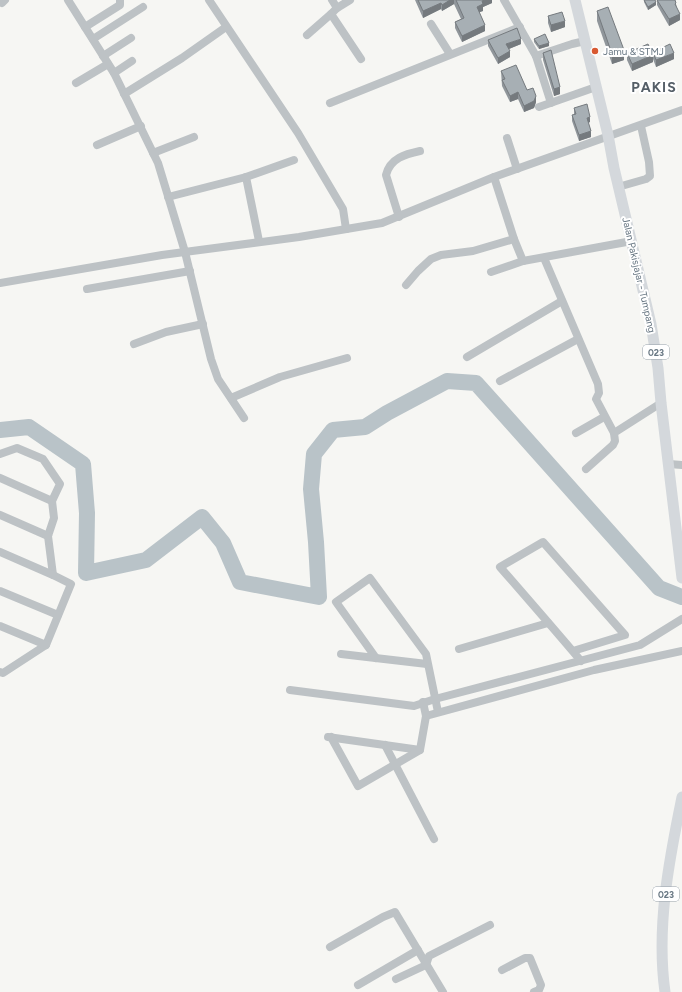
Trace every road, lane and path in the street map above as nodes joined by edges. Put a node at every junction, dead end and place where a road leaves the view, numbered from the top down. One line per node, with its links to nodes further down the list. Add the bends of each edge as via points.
1 (68, 0): 12 (street)
2 (120, 0): 12 (street, via 120,5)
3 (209, 0): 13 (street)
4 (332, 0): 9 (street)
5 (350, 0): 9 (street)
6 (504, 0): 14 (street)
7 (575, 0): 18 (main road, Jalan Pakisjajar - Tumpang / 023)
8 (143, 7): 17 (street)
9 (337, 8): 10 (street)
10 (331, 14): 15 (street); 22 (street)
11 (431, 24): 19 (street)
12 (85, 27): 17 (street)
13 (226, 27): 28 (street); 48 (street, via 298,133 343,210)
14 (520, 28): 19 (street); 21 (street)
15 (308, 35)
16 (130, 38): 20 (street)
17 (93, 39): 20 (street)
18 (585, 41): 21 (street); 27 (main road, Jalan Pakisjajar - Tumpang / 023)
19 (450, 54): 29 (street)
20 (103, 56): 24 (street)
21 (536, 56): 30 (street)
22 (361, 59)
23 (132, 61): 25 (street)
24 (108, 64): 25 (street); 26 (street)
25 (114, 73): 28 (street)
26 (76, 83)
27 (596, 87): 30 (street); 35 (main road, Jalan Pakisjajar - Tumpang / 023)
28 (124, 94): 33 (street)
29 (330, 103)
30 (551, 103): 31 (street)
31 (539, 107)
32 (682, 110): 34 (street)
33 (141, 126): 38 (street); 40 (street)
34 (641, 126): 35 (street); 45 (street, via 650,176)
35 (608, 135): 42 (street); 45 (main road, Jalan Pakisjajar - Tumpang / 023)
36 (194, 137): 40 (street)
37 (507, 138): 42 (street)
38 (97, 146)
39 (420, 151): 47 (street, via 402,155 388,169 386,175)
40 (153, 153): 46 (street)
41 (294, 160): 43 (street)
42 (517, 169): 44 (street)
43 (246, 177): 46 (street); 50 (street)
44 (494, 177): 47 (street); 49 (street)
45 (618, 187): 51 (main road, Jalan Pakisjajar - Tumpang / 023)
46 (168, 197): 52 (street)
47 (399, 217): 48 (street)
48 (346, 229): 50 (street)
49 (514, 239): 54 (street); 58 (street, via 431,259)
50 (259, 241): 52 (street)
51 (632, 241): 53 (street); 68 (main road, Jalan Pakisjajar - Tumpang / 023, via 658,368)
52 (185, 252): 55 (street); 57 (street)
53 (544, 258): 54 (street); 60 (street)
54 (523, 261): 56 (street)
55 (190, 271): 59 (street); 61 (street)
56 (491, 272)
57 (0, 283)
58 (406, 285)
59 (87, 289)
60 (562, 300): 62 (street); 64 (street)
61 (203, 324): 63 (street, via 166,332); 67 (street, via 218,379)
62 (578, 339): 66 (street); 69 (street, via 598,384 599,393 596,399)
63 (134, 344)
64 (467, 357)
65 (347, 358): 67 (street, via 280,377)
66 (500, 381)
67 (231, 398): 70 (street)
68 (661, 403): 72 (street); 74 (main road, Jalan Pakisjajar - Tumpang / 023)
69 (604, 417): 71 (street); 72 (street)
70 (244, 418)
71 (576, 433)
72 (614, 433): 76 (street, via 613,445)
73 (0, 454): 78 (street, via 17,448 43,459 60,484)
74 (669, 464): 75 (street); 82 (main road, Jalan Pakisjajar - Tumpang / 023)
75 (682, 466)
76 (586, 469)
77 (0, 478): 78 (street)
78 (52, 501): 80 (street, via 54,518)
79 (0, 515): 80 (street)
80 (48, 536): 83 (street)
81 (0, 552): 83 (street)
82 (682, 572): 84 (main road, Jalan Pakisjajar - Tumpang / 023)
83 (53, 575): 86 (street, via 71,584)
84 (682, 578)
85 (0, 591): 86 (street)
86 (58, 615): 90 (street)
87 (682, 619): 91 (street)
88 (548, 623): 92 (street); 93 (street); 93 (street, via 500,567 543,542 625,635)
89 (0, 626): 90 (street)
90 (46, 645): 102 (street, via 3,673)
91 (640, 645): 97 (street); 98 (street)
92 (459, 649)
93 (573, 651): 99 (street)
94 (682, 651): 98 (street)
95 (342, 654): 96 (street)
96 (376, 658): 100 (street); 100 (street, via 336,602 370,578 426,654)
97 (591, 658): 99 (street); 101 (street)
98 (644, 659): 101 (street)
99 (580, 661): 103 (street)
100 (427, 664): 107 (street)
101 (594, 670): 104 (street)
102 (0, 672)
103 (534, 673): 104 (street); 106 (street)
104 (537, 684): 109 (street)
105 (290, 690): 108 (street, via 414,706)
106 (470, 690): 107 (street); 109 (street)
107 (435, 699): 108 (street); 110 (street)
108 (423, 702): 111 (street)
109 (474, 702): 110 (street)
110 (438, 712): 111 (street)
111 (426, 716): 113 (street)
112 (385, 745): 113 (street); 114 (street); 114 (street, via 329,737 358,786)
113 (420, 750): 114 (street)
114 (396, 764): 116 (street)
115 (682, 797): 126 (main road, 023, via 666,891 662,950)
116 (434, 839)
117 (490, 925): 120 (street, via 429,956)
118 (330, 947): 119 (street, via 395,912)
119 (418, 950): 120 (street); 123 (street)
120 (426, 965): 122 (street); 124 (street)
121 (502, 970): 125 (street, via 530,958 541,985 539,990)
122 (396, 979)
123 (358, 985)
124 (443, 992)
125 (534, 992)
126 (664, 992)

